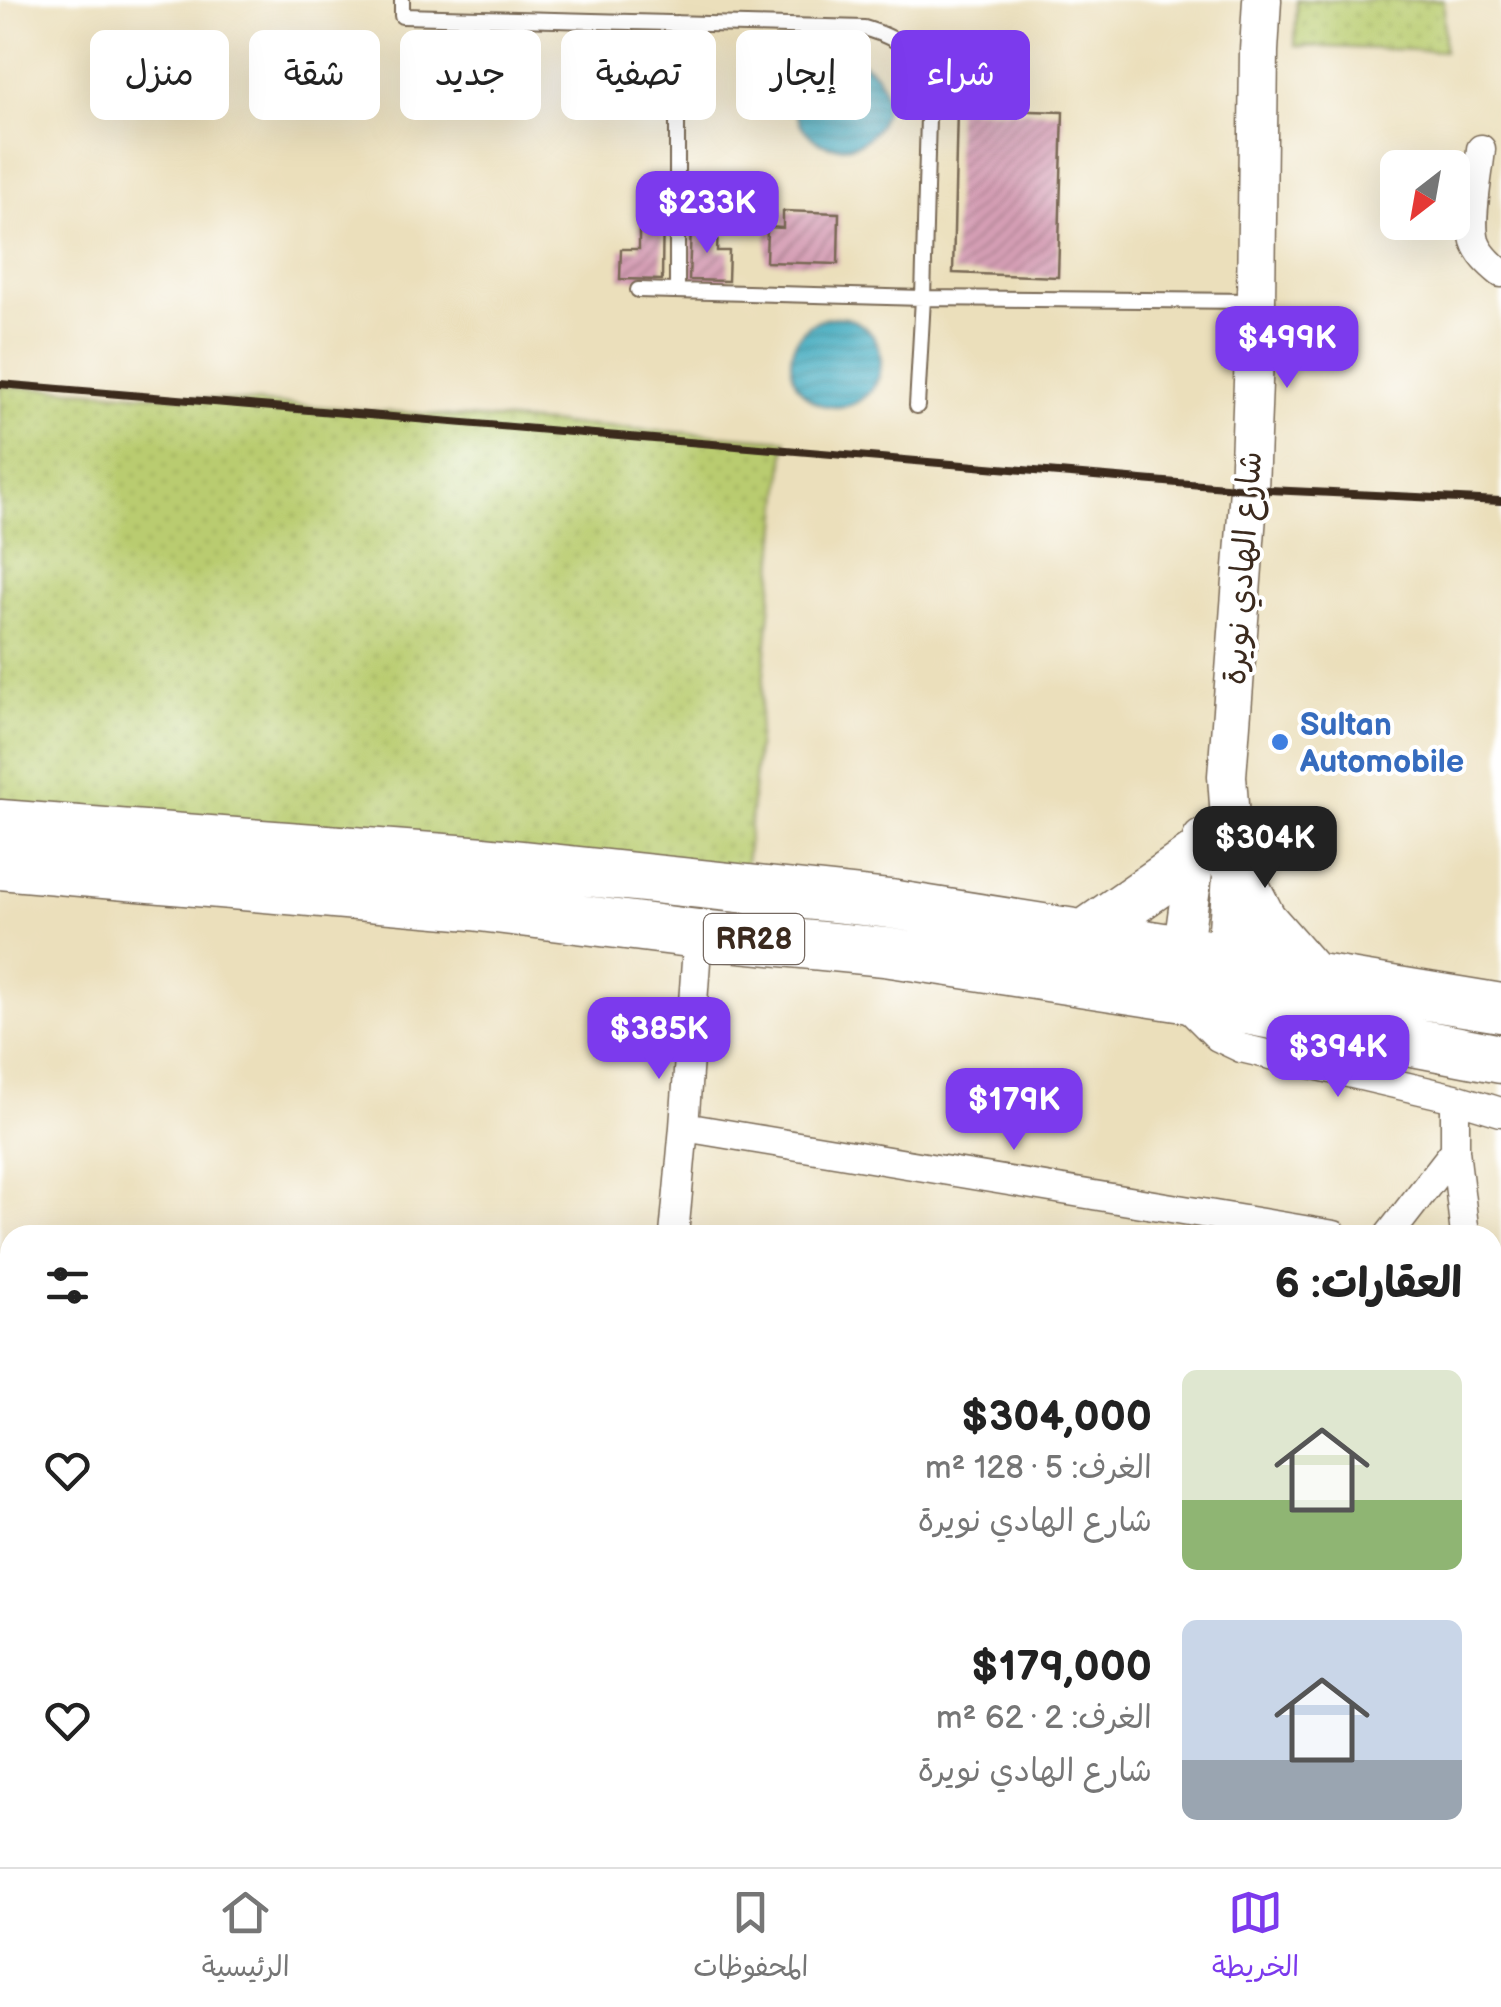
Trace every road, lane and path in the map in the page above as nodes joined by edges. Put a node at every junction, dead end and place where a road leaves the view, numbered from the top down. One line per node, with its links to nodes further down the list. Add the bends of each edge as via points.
1 (402, 0): 3 (lane, via 402,16)
2 (1262, 0): 9 (street, شارع الهادي نويرة)
3 (677, 23): 7 (lane); 8 (lane, via 864,28 892,36 916,57 929,81)
4 (1481, 148): 5 (street, via 1475,241)
5 (1501, 273)
6 (638, 290): 7 (lane)
7 (677, 291): 8 (lane)
8 (923, 298): 9 (lane); 10 (lane)
9 (1256, 301): 12 (street, شارع الهادي نويرة, via 1250,488)
10 (917, 406)
11 (0, 824): 15 (highway, RR28, via 484,861 890,904)
12 (1214, 860): 15 (highway); 16 (highway); 17 (street, شارع الهادي نويرة)
13 (0, 865): 14 (highway, RR28, via 472,906)
14 (698, 934): 17 (highway, RR28); 22 (street)
15 (1086, 934): 17 (highway, RR28)
16 (1312, 977): 17 (highway, RR28); 18 (highway, RR28)
17 (1203, 988): 19 (highway, RR28); 20 (street, via 1218,1037 1241,1048)
18 (1501, 1008)
19 (1501, 1058)
20 (1456, 1098): 21 (street); 23 (street)
21 (1501, 1112)
22 (684, 1127): 24 (street); 25 (street)
23 (1455, 1150): 26 (street); 27 (street)
24 (675, 1225)
25 (1274, 1225)
26 (1397, 1225)
27 (1463, 1225)

